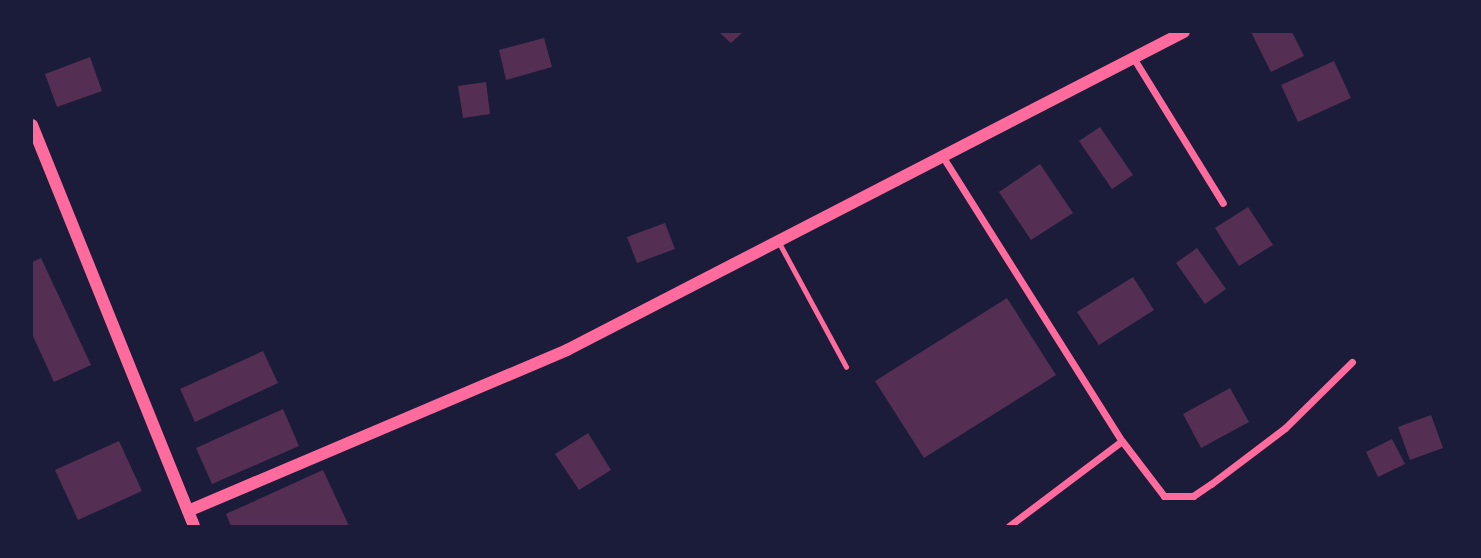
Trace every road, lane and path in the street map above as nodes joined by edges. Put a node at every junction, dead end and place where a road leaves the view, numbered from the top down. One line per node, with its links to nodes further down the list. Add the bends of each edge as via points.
1 (1184, 32): 2 (street)
2 (1134, 59): 4 (street); 5 (street)
3 (32, 125): 10 (street)
4 (940, 152): 6 (street); 9 (street)
5 (1223, 203)
6 (778, 241): 8 (lane); 10 (street, via 567,349)
7 (1352, 362): 9 (street, via 1284,428 1193,496 1175,499 1154,489)
8 (846, 367)
9 (1122, 442): 12 (street)
10 (188, 511): 11 (street)
11 (194, 527)
12 (1009, 527)

